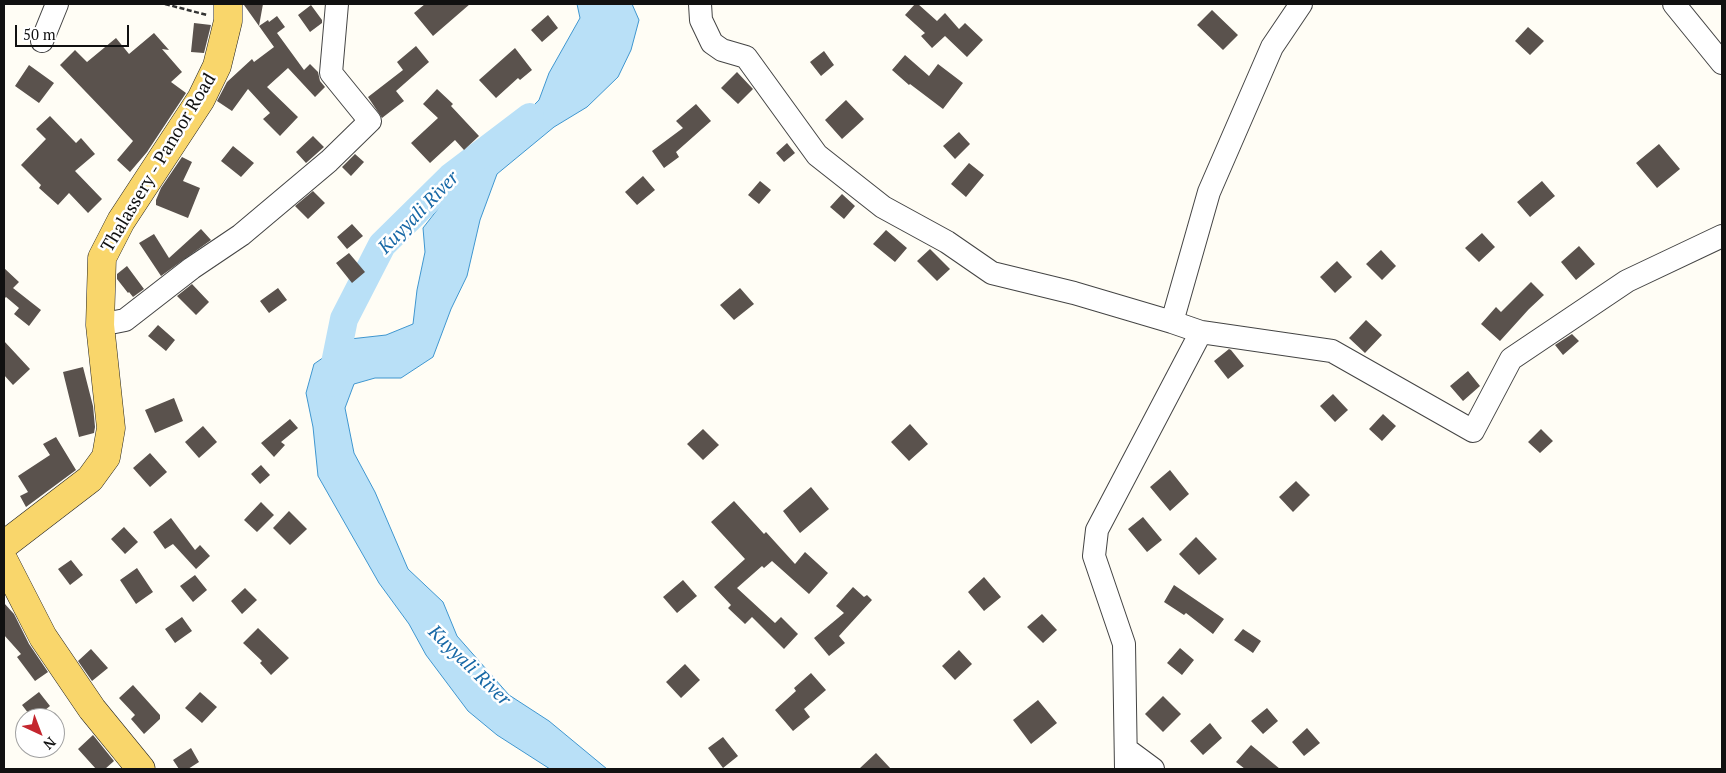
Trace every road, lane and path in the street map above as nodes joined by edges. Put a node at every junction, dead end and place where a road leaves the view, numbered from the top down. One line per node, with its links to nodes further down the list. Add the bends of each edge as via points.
1 (57, 4): 8 (street)
2 (165, 4): 7 (path)
3 (337, 4): 12 (street, via 331,73 370,121 329,161 241,235 125,320)
4 (700, 4): 11 (street, via 702,20 712,42 722,50 746,57 817,155 883,207 946,242 992,273)
5 (1300, 4): 11 (street, via 1272,47 1209,192)
6 (1674, 4): 9 (street)
7 (228, 12): 12 (main road, Thalassery - Panoor Road, via 217,66 201,99 121,221 102,258)
8 (42, 41)
9 (1722, 63)
10 (1722, 236): 13 (street, via 1627,282 1511,359 1473,431 1332,351)
11 (1172, 322): 13 (street)
12 (100, 325): 14 (main road, Thalassery - Panoor Road, via 111,428 106,457 90,479)
13 (1201, 332): 16 (street, via 1097,530 1094,556 1124,644)
14 (4, 545)
15 (4, 561): 17 (main road, via 43,637 92,709)
16 (1126, 759): 18 (street)
17 (141, 769)
18 (1154, 769)

